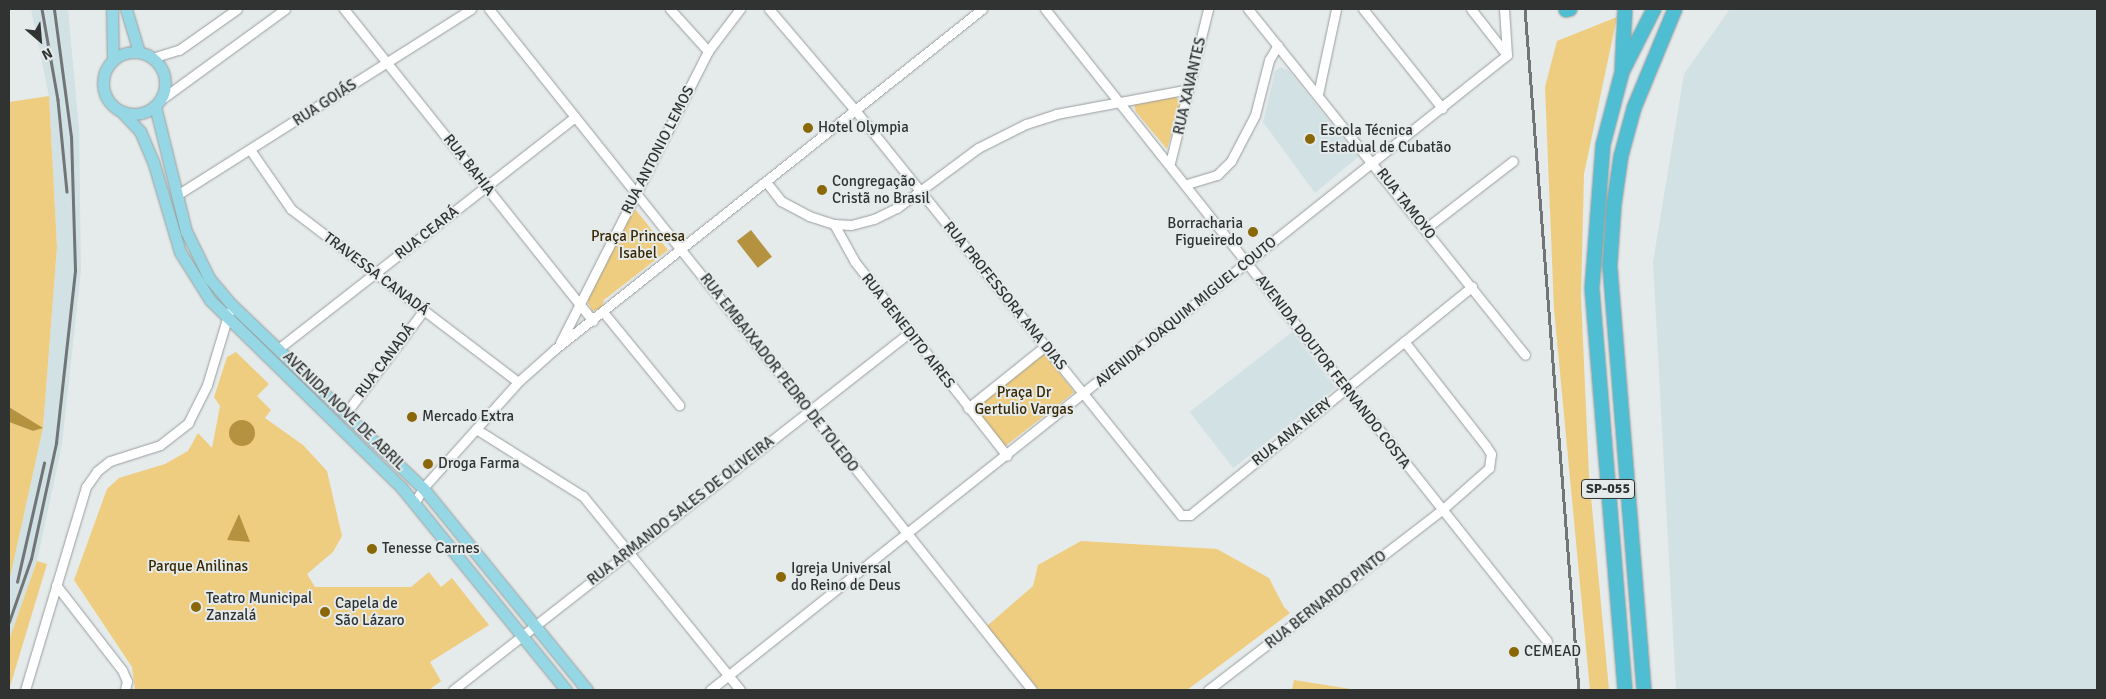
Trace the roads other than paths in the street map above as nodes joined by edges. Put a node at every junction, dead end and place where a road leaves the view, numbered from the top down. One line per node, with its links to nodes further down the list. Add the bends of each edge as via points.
1 (112, 9): 27 (main road)
2 (126, 9): 24 (main road)
3 (236, 9): 26 (street, via 179,50)
4 (285, 9): 33 (street)
5 (344, 9): 28 (street, RUA BAHIA)
6 (471, 9): 28 (street, RUA GOIÁS)
7 (489, 9): 37 (street, RUA EMBAIXADOR PEDRO DE TOLEDO)
8 (670, 9): 23 (street)
9 (740, 9): 23 (street, RUA ANTONIO LEMOS)
10 (769, 9): 35 (street, RUA PROFESSORA ANA DIAS)
11 (982, 9): 35 (street)
12 (1045, 9): 32 (street, AVENIDA DOUTOR FERNANDO COSTA)
13 (1208, 9): 30 (street, RUA XAVANTES)
14 (1336, 9): 31 (street)
15 (1363, 9): 34 (street)
16 (1471, 9): 25 (street)
17 (1504, 9): 25 (street)
18 (1625, 9): 29 (highway)
19 (1654, 9): 29 (highway, SP-055)
20 (1675, 9): 96 (highway, SP-055, via 1634,108 1621,156 1610,264)
21 (1250, 10): 22 (street, RUA TAMOYO)
22 (1278, 44): 31 (street, RUA TAMOYO); 43 (street, via 1269,60 1254,116 1231,161 1217,175)
23 (708, 51): 46 (street, RUA ANTONIO LEMOS)
24 (139, 52): 26 (main road); 27 (main road, via 125,53)
25 (1507, 56): 34 (street, AVENIDA JOAQUIM MIGUEL COUTO)
26 (152, 58): 33 (main road, via 164,74 165,88)
27 (113, 60): 36 (main road, via 103,78 104,92 111,104)
28 (388, 63): 38 (street, RUA GOIÁS); 44 (street, RUA BAHIA)
29 (1622, 72): 95 (highway, SP-055, via 1602,145 1592,288)
30 (1189, 89): 32 (street); 40 (street, RUA XAVANTES)
31 (1318, 94): 41 (street, RUA TAMOYO)
32 (1120, 102): 40 (street, AVENIDA DOUTOR FERNANDO COSTA); 45 (street, via 1056,114 1000,136)
33 (157, 103): 36 (main road, via 143,113); 47 (main road, AVENIDA NOVE DE ABRIL)
34 (1442, 108): 41 (street, AVENIDA JOAQUIM MIGUEL COUTO)
35 (856, 110): 42 (street); 45 (street, RUA PROFESSORA ANA DIAS)
36 (122, 112): 58 (main road, AVENIDA NOVE DE ABRIL, via 140,131 153,161 180,252 200,286)
37 (575, 117): 44 (street, RUA CEARÁ); 46 (street, RUA EMBAIXADOR PEDRO DE TOLEDO)
38 (250, 151): 47 (street, RUA GOIÁS); 52 (street, TRAVESSA CANADÁ, via 291,209)
39 (1513, 161): 49 (street)
40 (1170, 163): 43 (street, AVENIDA DOUTOR FERNANDO COSTA)
41 (1373, 163): 49 (street, RUA TAMOYO); 51 (street, AVENIDA JOAQUIM MIGUEL COUTO)
42 (767, 183): 48 (street, via 788,205); 50 (street)
43 (1187, 184): 51 (street, AVENIDA DOUTOR FERNANDO COSTA)
44 (486, 187): 52 (street, RUA CEARÁ); 55 (street, RUA BAHIA)
45 (922, 191): 48 (street, via 874,219 851,225); 62 (street, RUA PROFESSORA ANA DIAS)
46 (636, 194): 50 (street, RUA EMBAIXADOR PEDRO DE TOLEDO); 55 (street, RUA ANTONIO LEMOS)
47 (177, 196): 54 (main road, AVENIDA NOVE DE ABRIL, via 195,254 209,278)
48 (834, 224): 60 (street, RUA BENEDITO AIRES, via 855,262)
49 (1425, 229): 53 (street, RUA TAMOYO)
50 (681, 250): 57 (street); 71 (street, RUA EMBAIXADOR PEDRO DE TOLEDO)
51 (1247, 263): 67 (street, AVENIDA DOUTOR FERNANDO COSTA); 68 (street, AVENIDA JOAQUIM MIGUEL COUTO)
52 (376, 274): 56 (street, TRAVESSA CANADÁ); 63 (street, RUA CEARÁ)
53 (1472, 287): 61 (street, RUA ANA NERY); 65 (street, RUA TAMOYO)
54 (232, 304): 58 (street); 63 (main road, AVENIDA NOVE DE ABRIL)
55 (580, 305): 59 (street, RUA BAHIA); 64 (street, RUA ANTONIO LEMOS)
56 (424, 310): 66 (street, TRAVESSA CANADÁ); 72 (street, RUA CANADÁ)
57 (604, 313): 59 (street); 69 (street)
58 (227, 319): 76 (main road, AVENIDA NOVE DE ABRIL); 81 (street, via 207,385 188,423 160,445 110,461 97,471 86,487)
59 (592, 321): 64 (street)
60 (908, 333): 70 (street, RUA BENEDITO AIRES); 71 (street, RUA ARMANDO SALES DE OLIVEIRA)
61 (1404, 341): 67 (street, RUA ANA NERY); 77 (street, RUA BERNARDO PINTO, via 1491,454 1490,468)
62 (1045, 346): 68 (street, RUA PROFESSORA ANA DIAS); 70 (street)
63 (278, 349): 72 (main road, AVENIDA NOVE DE ABRIL)
64 (556, 349): 66 (street)
65 (1525, 355)
66 (518, 382): 73 (street)
67 (1346, 388): 77 (street, AVENIDA DOUTOR FERNANDO COSTA); 78 (street, RUA ANA NERY, via 1190,515)
68 (1083, 395): 74 (street, AVENIDA JOAQUIM MIGUEL COUTO); 78 (street, RUA PROFESSORA ANA DIAS)
69 (679, 405)
70 (968, 408): 74 (street, RUA BENEDITO AIRES)
71 (809, 411): 79 (street, RUA EMBAIXADOR PEDRO DE TOLEDO); 80 (street, RUA ARMANDO SALES DE OLIVEIRA)
72 (346, 413): 75 (main road, AVENIDA NOVE DE ABRIL)
73 (476, 429): 75 (street); 80 (street, via 583,496)
74 (1006, 456): 79 (street, AVENIDA JOAQUIM MIGUEL COUTO)
75 (424, 488): 76 (street); 82 (main road, AVENIDA NOVE DE ABRIL)
76 (415, 502): 83 (main road, AVENIDA NOVE DE ABRIL)
77 (1442, 509): 84 (street, AVENIDA DOUTOR FERNANDO COSTA); 94 (street, RUA BERNARDO PINTO)
78 (1181, 515)
79 (907, 534): 85 (street, AVENIDA JOAQUIM MIGUEL COUTO); 93 (street, RUA EMBAIXADOR PEDRO DE TOLEDO)
80 (630, 552): 82 (street, RUA ARMANDO SALES DE OLIVEIRA); 85 (street)
81 (56, 585): 86 (street); 87 (street, via 122,670 127,681)
82 (535, 626): 83 (street, RUA ARMANDO SALES DE OLIVEIRA); 90 (main road, AVENIDA NOVE DE ABRIL)
83 (522, 636): 88 (street, RUA ARMANDO SALES DE OLIVEIRA); 89 (main road, AVENIDA NOVE DE ABRIL)
84 (1547, 640)
85 (728, 676): 91 (street, AVENIDA JOAQUIM MIGUEL COUTO); 92 (street)
86 (25, 690)
87 (126, 690)
88 (453, 690)
89 (566, 690)
90 (587, 690)
91 (710, 690)
92 (740, 690)
93 (1032, 690)
94 (1208, 690)
95 (1625, 690)
96 (1644, 690)

